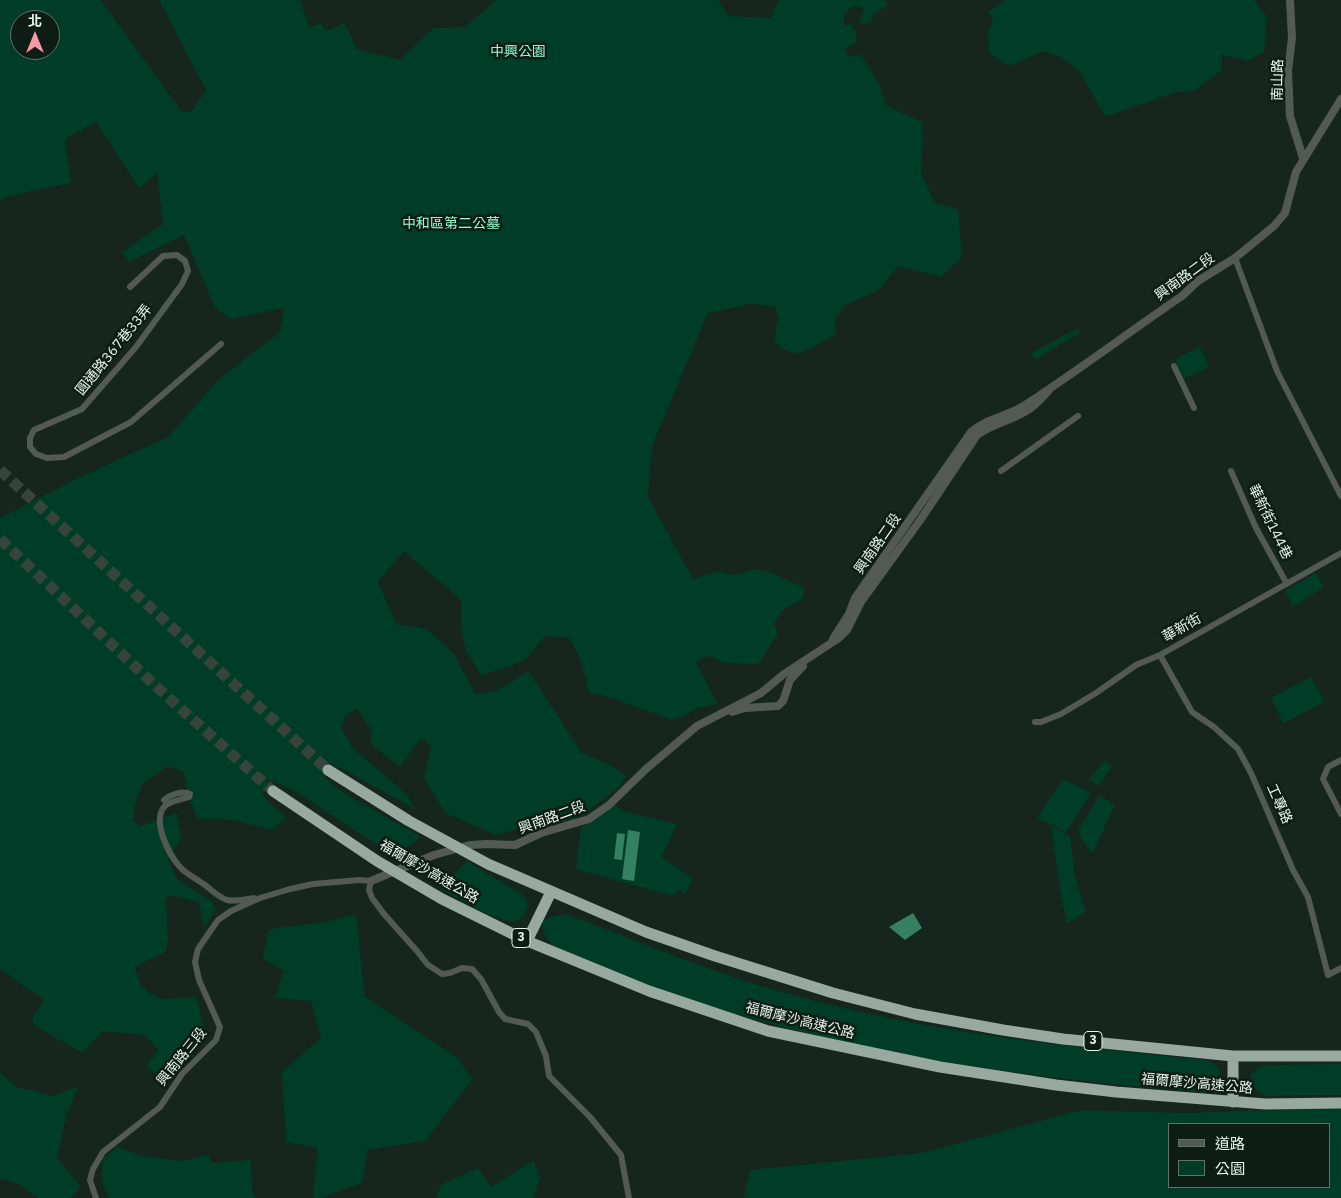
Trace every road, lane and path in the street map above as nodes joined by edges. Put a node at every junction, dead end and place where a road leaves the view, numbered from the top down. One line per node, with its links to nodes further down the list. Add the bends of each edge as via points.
1 (1290, 0): 3 (street, 南山路, via 1290,116)
2 (1341, 99): 3 (street, 興南路二段)
3 (1303, 158): 4 (street, 興南路二段, via 1285,213)
4 (1235, 258): 12 (street, via 1277,371); 15 (street, 興南路二段, via 1049,390 971,432 855,598 839,631)
5 (130, 287): 6 (street, 圓通路367巷33弄, via 163,256 177,255 188,271 136,347 82,409 34,430 30,447 36,454 47,458 64,457 131,422)
6 (221, 344)
7 (1174, 366): 8 (street)
8 (1194, 408)
9 (1078, 416): 10 (street)
10 (1001, 471)
11 (1231, 471): 14 (street, 華新街144巷, via 1256,528)
12 (1341, 496)
13 (1341, 553): 14 (street, 華新街)
14 (1287, 584): 16 (street, 華新街)
15 (816, 654): 17 (street, 興南路二段, via 761,693); 17 (street, 興南路二段, via 790,680 778,706 745,708)
16 (1160, 655): 18 (street, 華新街, via 1136,665 1061,714); 28 (street, 工專路, via 1192,712 1238,749 1308,897 1328,975)
17 (713, 717): 24 (street, 興南路二段, via 697,726 609,806 589,819 547,831 515,845 470,845 434,855)
18 (1035, 722)
19 (1341, 760): 23 (street, via 1328,767 1323,779)
20 (328, 770): 25 (highway, 3, via 409,821 488,864)
21 (273, 791): 27 (highway, 福爾摩沙高速公路 / 3, via 442,899)
22 (164, 800): 26 (street, via 184,792 190,794 168,803 160,815 165,843 181,868 227,900)
23 (1341, 814)
24 (371, 881): 26 (street, 興南路三段, via 313,884); 34 (street, via 369,890 372,898 428,965 442,974 462,968 472,969 505,1019 528,1024 536,1032 546,1056 549,1076 595,1122 620,1155)
25 (551, 892): 27 (highway); 29 (highway, 3, via 646,932 715,956 842,996 915,1014 1063,1039)
26 (260, 898): 33 (street, 興南路三段, via 218,920 198,949 195,962 199,980 220,1027 216,1040 182,1074 160,1107 103,1152 90,1180)
27 (527, 941): 31 (highway, 福爾摩沙高速公路 / 3, via 649,991 768,1031 940,1067 1056,1085)
28 (1341, 968)
29 (1232, 1056): 30 (highway, 3); 31 (highway)
30 (1341, 1056)
31 (1233, 1102): 32 (highway, 福爾摩沙高速公路 / 3)
32 (1341, 1103)
33 (96, 1198)
34 (629, 1198)

